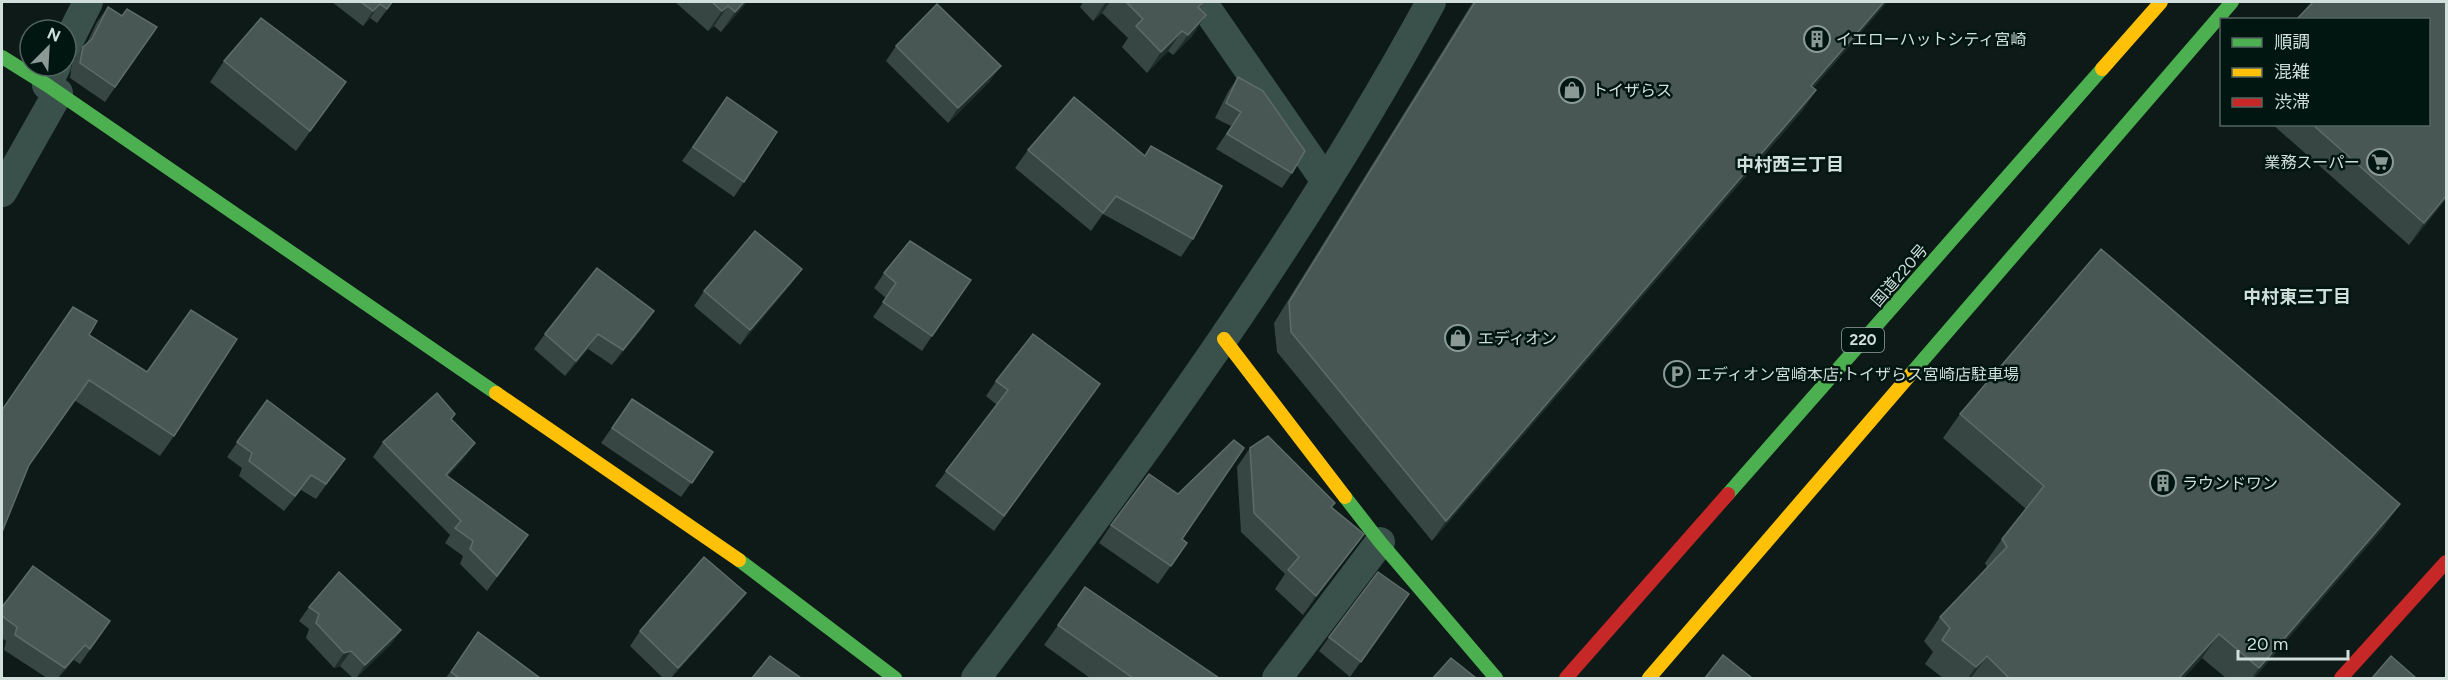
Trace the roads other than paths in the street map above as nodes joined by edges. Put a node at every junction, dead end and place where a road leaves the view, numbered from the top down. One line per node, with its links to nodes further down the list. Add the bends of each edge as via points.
1 (88, 2): 6 (street)
2 (1202, 2): 9 (street)
3 (1431, 2): 9 (street, via 1387,83)
4 (2162, 2): 18 (main road, 国道220号 / 220)
5 (2232, 2): 19 (main road)
6 (78, 22)
7 (2, 57): 8 (main road)
8 (54, 81): 10 (street); 14 (main road, via 739,559)
9 (1325, 180): 11 (street)
10 (2, 192)
11 (1224, 339): 12 (main road); 15 (street, via 1085,535)
12 (1380, 542): 16 (street); 17 (main road)
13 (2445, 567): 20 (main road)
14 (895, 678)
15 (976, 678)
16 (1277, 678)
17 (1496, 678)
18 (1566, 678)
19 (1649, 678)
20 (2341, 678)

